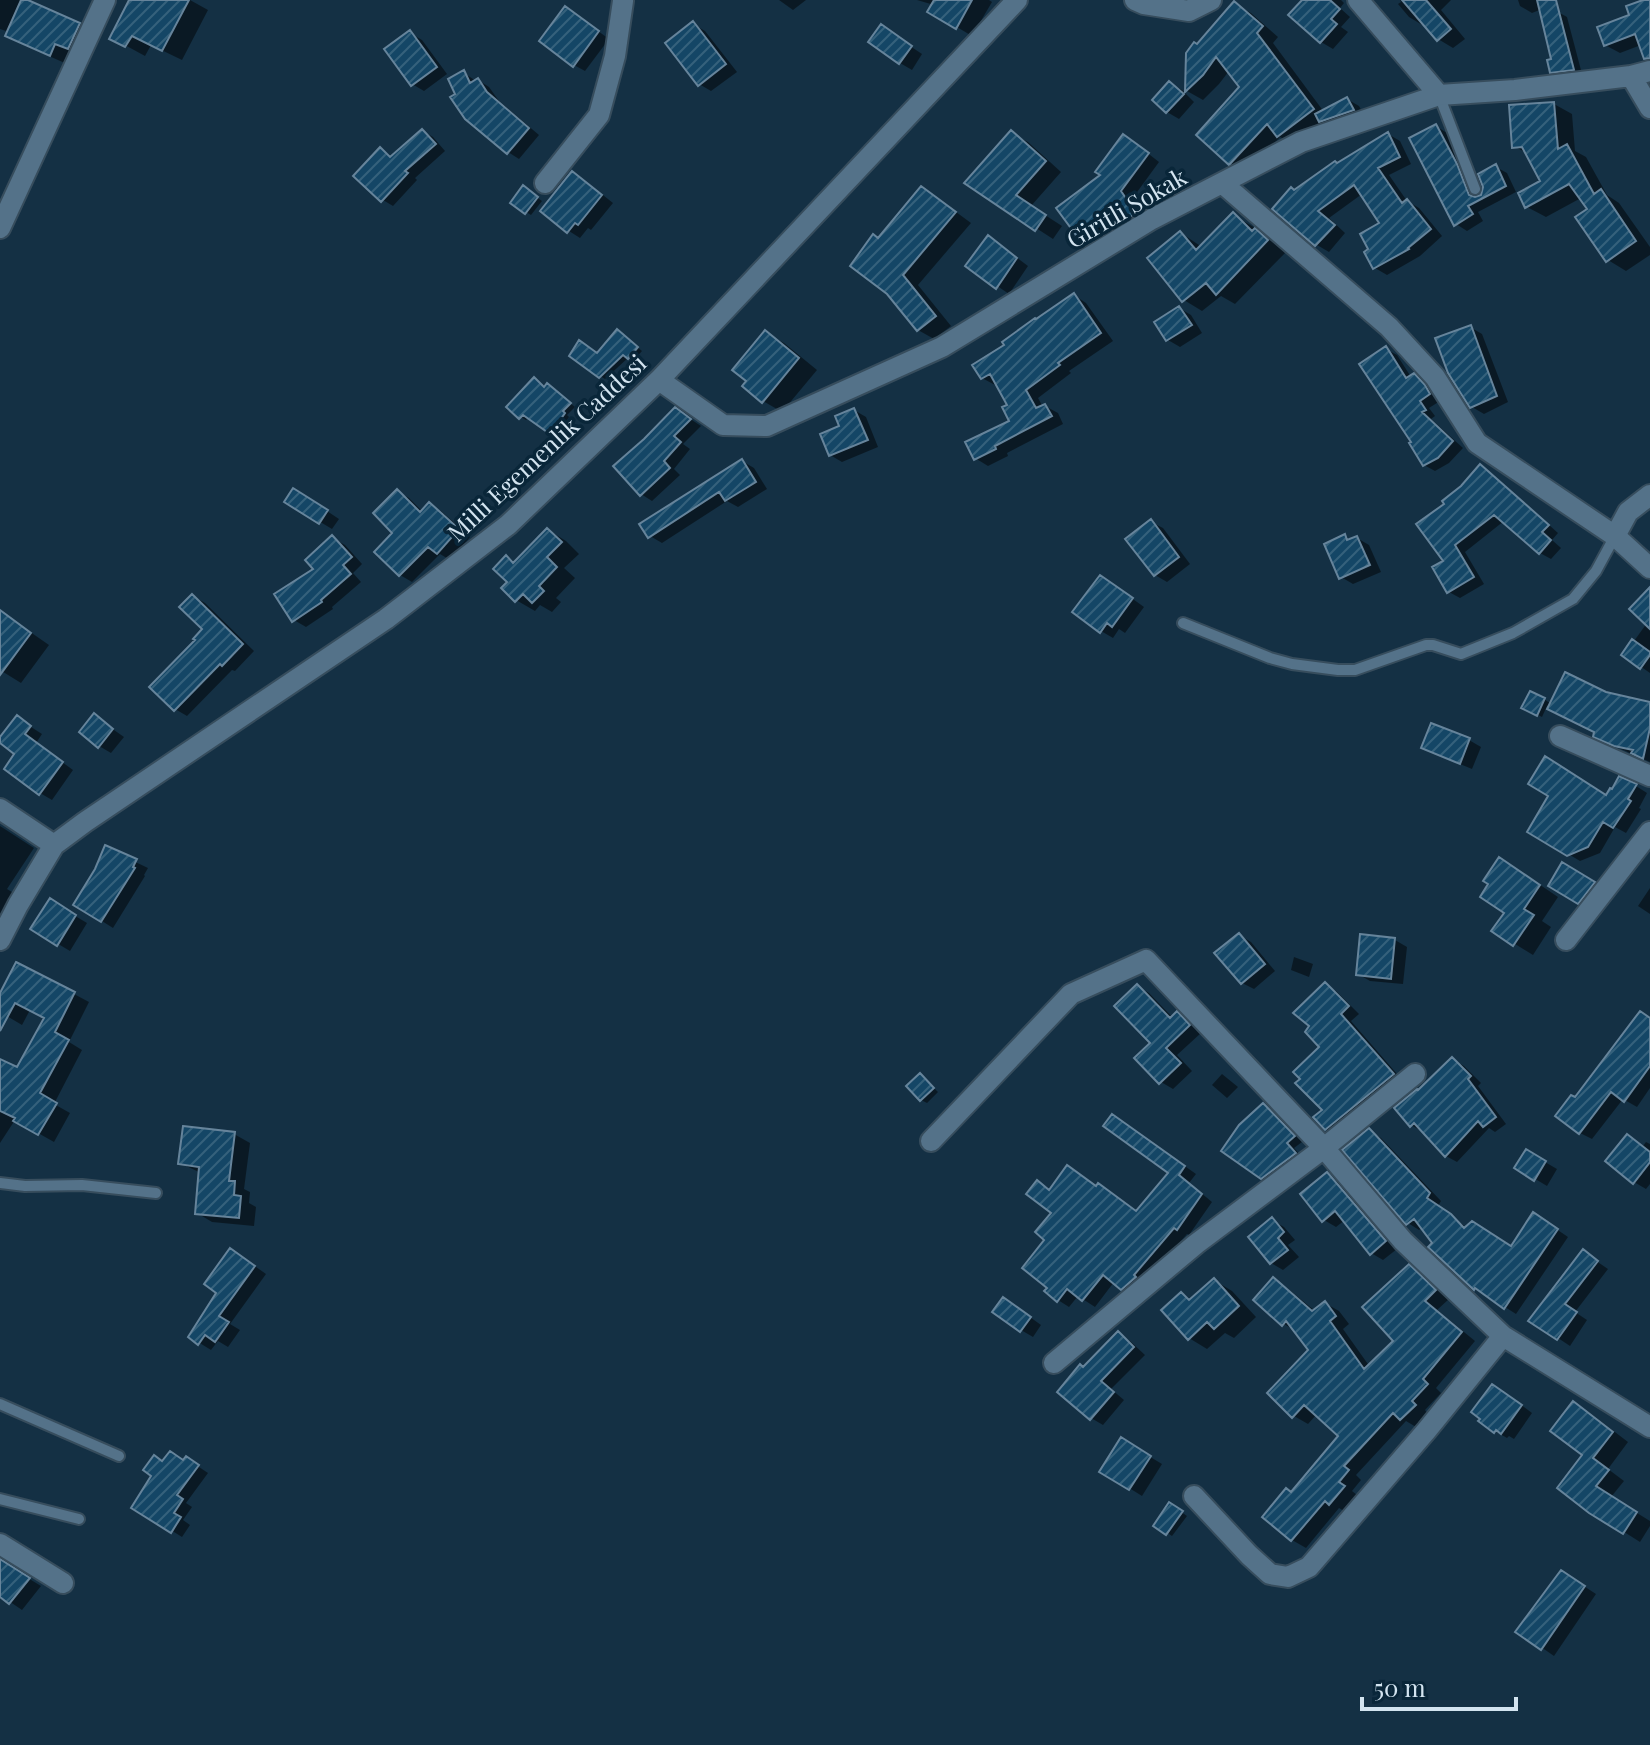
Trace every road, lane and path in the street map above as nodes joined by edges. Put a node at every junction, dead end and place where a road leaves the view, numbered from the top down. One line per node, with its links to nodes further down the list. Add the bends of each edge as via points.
1 (105, 0): 13 (street)
2 (623, 0): 10 (street, via 599,115)
3 (1017, 0): 14 (street, Milli Egemenlik Caddesi)
4 (1135, 0): 5 (street, via 1189,11)
5 (1211, 0)
6 (1358, 0): 8 (street)
7 (1640, 74): 8 (street, Giritli Sokak); 9 (street)
8 (1439, 95): 11 (street, Giritli Sokak, via 1301,142); 12 (lane)
9 (1650, 108)
10 (545, 183)
11 (1222, 183): 14 (street, Giritli Sokak, via 1152,219 942,347 767,426 723,425); 16 (street, via 1389,327 1435,377 1477,443)
12 (1475, 189)
13 (0, 228)
14 (659, 380): 23 (street, Milli Egemenlik Caddesi, via 508,525 386,619)
15 (1650, 495): 16 (street, via 1628,512)
16 (1615, 536): 17 (street); 18 (lane, via 1573,599 1513,633 1461,654 1426,645 1355,670 1338,670 1270,658)
17 (1650, 568)
18 (1183, 623)
19 (1560, 736): 20 (street)
20 (1650, 776)
21 (0, 809): 23 (street)
22 (1650, 832): 25 (street)
23 (54, 845): 24 (street, Milli Egemenlik Caddesi)
24 (0, 940)
25 (1566, 940)
26 (1415, 1074): 28 (street)
27 (931, 1141): 28 (street, via 1071,994 1146,960)
28 (1324, 1148): 31 (street, via 1403,1241); 32 (street, via 1196,1244)
29 (0, 1183): 30 (lane)
30 (156, 1193)
31 (1503, 1336): 34 (street); 36 (street, via 1309,1567 1288,1577 1270,1574)
32 (1054, 1363)
33 (0, 1404): 35 (lane)
34 (1650, 1427)
35 (119, 1456)
36 (1194, 1496)
37 (0, 1499): 38 (lane)
38 (79, 1519)
39 (0, 1544): 40 (street)
40 (63, 1583)

